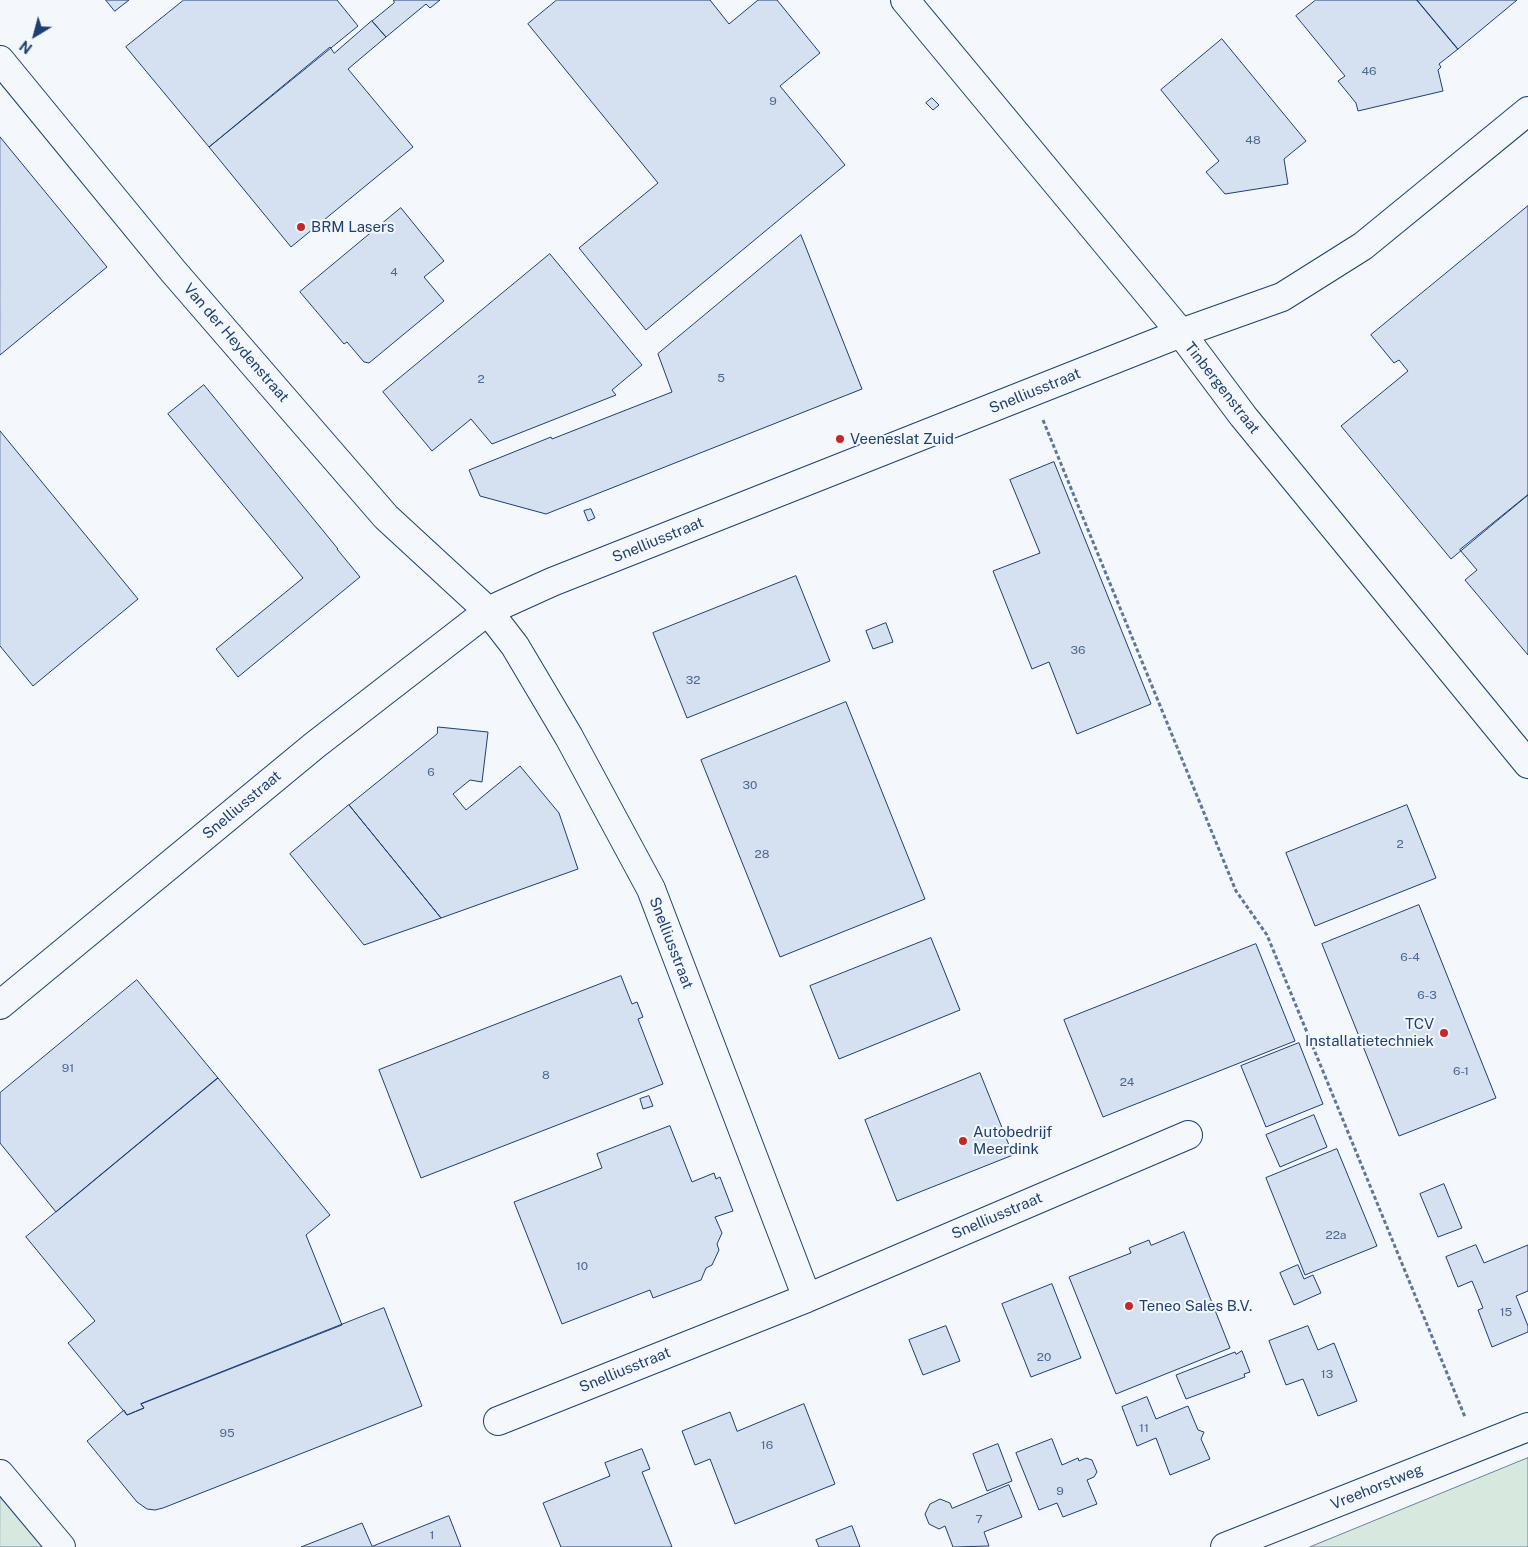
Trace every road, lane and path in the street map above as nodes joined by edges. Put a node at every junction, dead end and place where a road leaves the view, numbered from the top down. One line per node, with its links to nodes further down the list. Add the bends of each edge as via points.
1 (905, 0): 4 (street)
2 (0, 60): 6 (street, Van der Heydenstraat, via 173,271 386,517)
3 (1528, 111): 4 (street, Tinbergenstraat, via 1363,246 1282,297)
4 (1181, 333): 5 (street, Snelliusstraat); 7 (street, Tinbergenstraat, via 1243,416)
5 (1032, 392): 6 (street, Snelliusstraat, via 552,582); 13 (path, via 1236,891 1267,936)
6 (488, 611): 8 (street, Snelliusstraat, via 315,745); 10 (street, Snelliusstraat, via 515,646 560,720 651,888)
7 (1528, 764)
8 (0, 1005)
9 (1188, 1135): 10 (street, Snelliusstraat)
10 (807, 1298): 11 (street, Snelliusstraat)
11 (498, 1421)
12 (1528, 1427): 13 (street, Vreehorstweg)
13 (1477, 1447): 16 (street, Vreehorstweg)
14 (0, 1474): 15 (street)
15 (61, 1547)
16 (1225, 1547)

